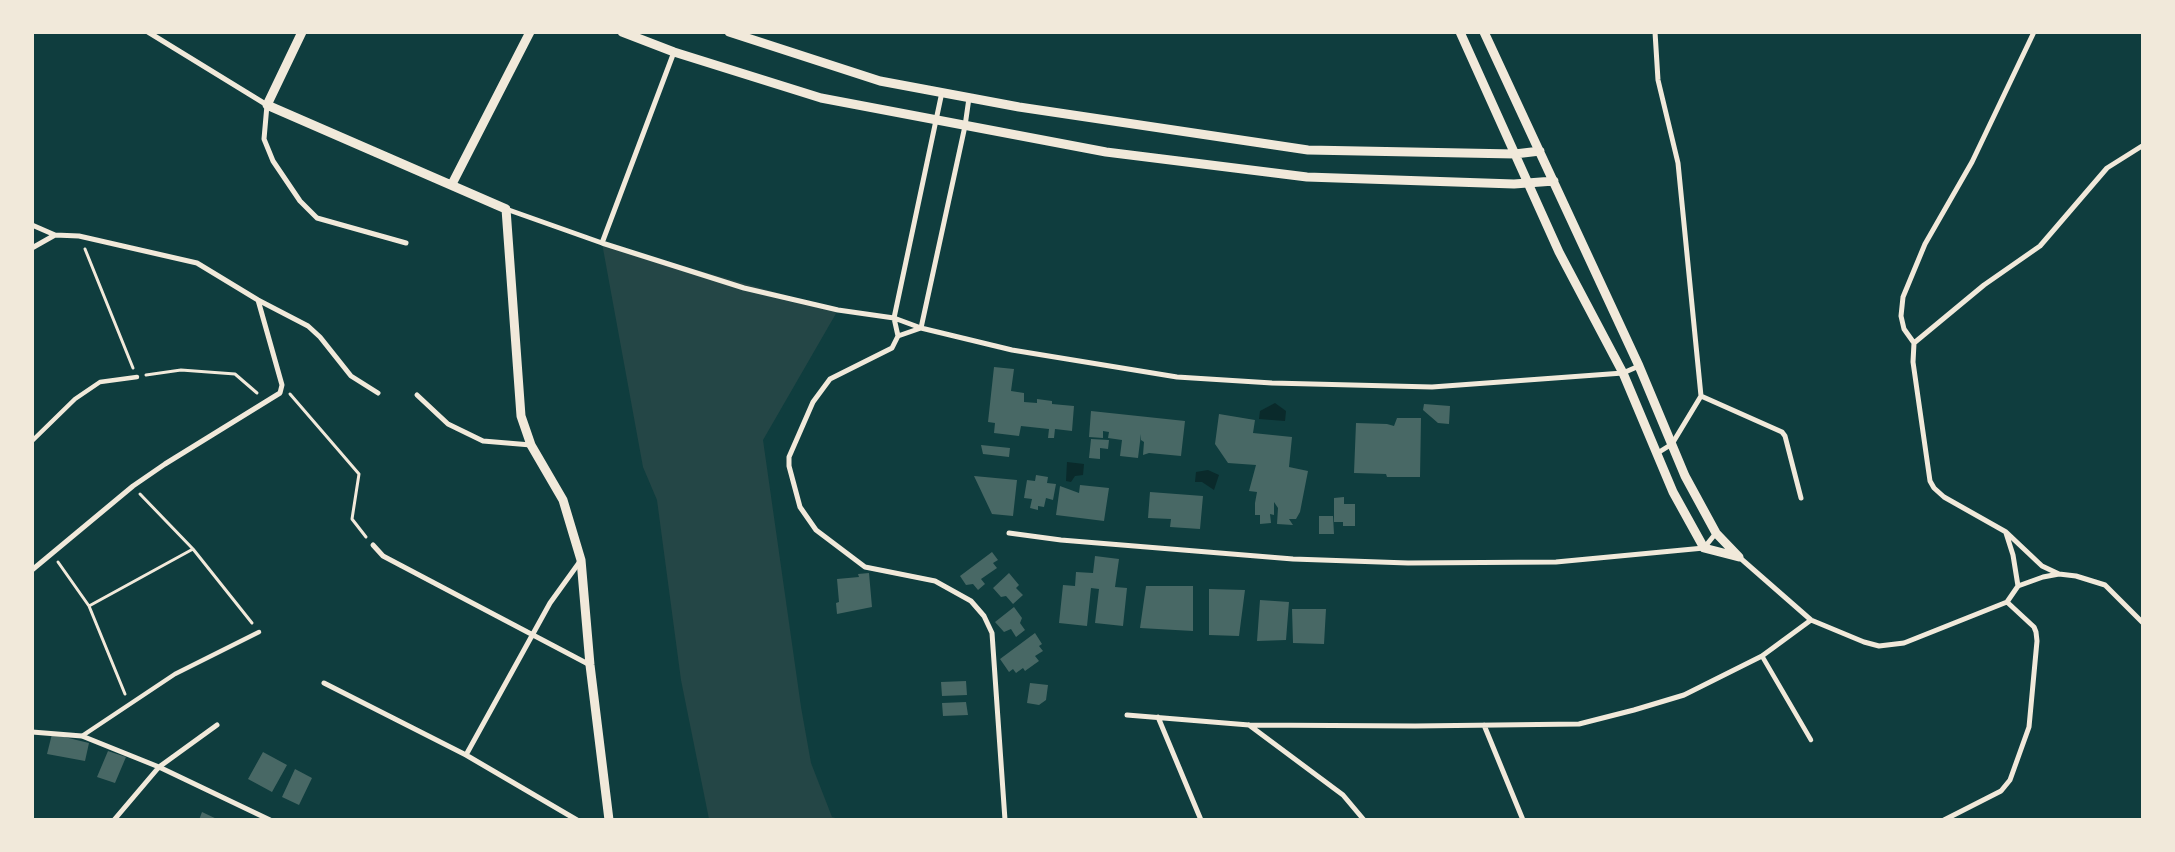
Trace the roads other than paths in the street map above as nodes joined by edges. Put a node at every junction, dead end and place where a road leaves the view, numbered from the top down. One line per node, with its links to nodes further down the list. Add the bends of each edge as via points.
1 (148, 32): 13 (street)
2 (302, 32): 13 (street)
3 (530, 32): 21 (street)
4 (622, 32): 10 (street)
5 (729, 32): 11 (street, via 880,81)
6 (1460, 32): 18 (street)
7 (1484, 32): 17 (street)
8 (1655, 32): 38 (street, via 1658,80 1678,163)
9 (2034, 32): 32 (street, via 1972,162 1925,244 1903,296 1902,322)
10 (674, 52): 14 (street, via 821,98); 26 (street)
11 (942, 92): 12 (street); 14 (street)
12 (969, 98): 15 (street); 18 (street, via 1308,150)
13 (267, 105): 21 (street); 25 (street, via 264,139 273,161 300,201 317,218)
14 (937, 121): 15 (street); 29 (street)
15 (965, 126): 20 (street, via 1106,152 1307,177); 30 (street)
16 (2142, 146): 32 (street, via 2107,168 2040,246 1984,285)
17 (1540, 151): 18 (street); 19 (street)
18 (1515, 154): 20 (street)
19 (1554, 181): 20 (street); 33 (street)
20 (1528, 183): 34 (street, via 1559,252)
21 (452, 184): 22 (street)
22 (506, 209): 26 (street); 41 (street, via 521,416)
23 (32, 225): 24 (street)
24 (55, 235): 27 (street); 28 (street, via 79,236 197,263)
25 (406, 243)
26 (602, 243): 29 (street, via 744,288 838,310)
27 (32, 248)
28 (258, 300): 36 (street, via 308,326 350,376); 51 (street, via 282,385 280,393 133,486)
29 (894, 318): 30 (street); 31 (street)
30 (921, 328): 31 (street); 34 (street, via 1012,350 1167,376 1272,383 1432,387)
31 (898, 336): 76 (street, via 892,348 830,379 813,402 789,457 789,466 800,507 823,536 866,566 935,580 971,601 984,616 992,633)
32 (1914, 343): 44 (street, via 1913,362 1930,481 1944,498)
33 (1639, 366): 34 (street); 40 (street)
34 (1622, 373): 42 (street)
35 (137, 377): 39 (street, via 100,382 75,398)
36 (378, 393)
37 (417, 395): 41 (street, via 448,424 483,441)
38 (1701, 396): 40 (street); 43 (street, via 1782,432)
39 (32, 441)
40 (1672, 444): 42 (street); 46 (street, via 1685,476)
41 (531, 445): 50 (street, via 563,500)
42 (1656, 454): 48 (street, via 1672,492)
43 (1801, 498)
44 (2006, 532): 52 (street, via 2042,566); 53 (street)
45 (1009, 533): 48 (street, via 1263,556 1408,563 1556,562)
46 (1716, 533): 48 (street); 49 (street)
47 (373, 545): 58 (street, via 383,556)
48 (1704, 548): 49 (street)
49 (1739, 557): 55 (street)
50 (581, 560): 58 (street, via 550,603); 60 (street)
51 (32, 570)
52 (2059, 574): 53 (street); 56 (street, via 2105,585)
53 (2018, 586): 54 (street)
54 (2007, 602): 55 (street, via 1904,643 1879,646); 80 (street, via 2036,632 2029,727 2010,780 2001,791)
55 (1811, 620): 59 (street)
56 (2142, 622)
57 (259, 632): 68 (street, via 175,674)
58 (534, 635): 60 (street); 70 (street)
59 (1762, 656): 66 (street, via 1684,695 1579,724); 69 (street)
60 (590, 665): 75 (street)
61 (324, 683): 70 (street)
62 (1127, 715): 63 (street)
63 (1158, 717): 65 (street); 77 (street)
64 (217, 725): 71 (street)
65 (1249, 725): 66 (street); 78 (street, via 1343,795)
66 (1484, 725): 79 (street)
67 (32, 732): 68 (street)
68 (82, 736): 71 (street)
69 (1811, 740)
70 (466, 755): 74 (street)
71 (159, 767): 72 (street); 73 (street)
72 (114, 820)
73 (270, 820)
74 (577, 820)
75 (609, 820)
76 (1005, 820)
77 (1201, 820)
78 (1364, 820)
79 (1523, 820)
80 (1944, 820)

